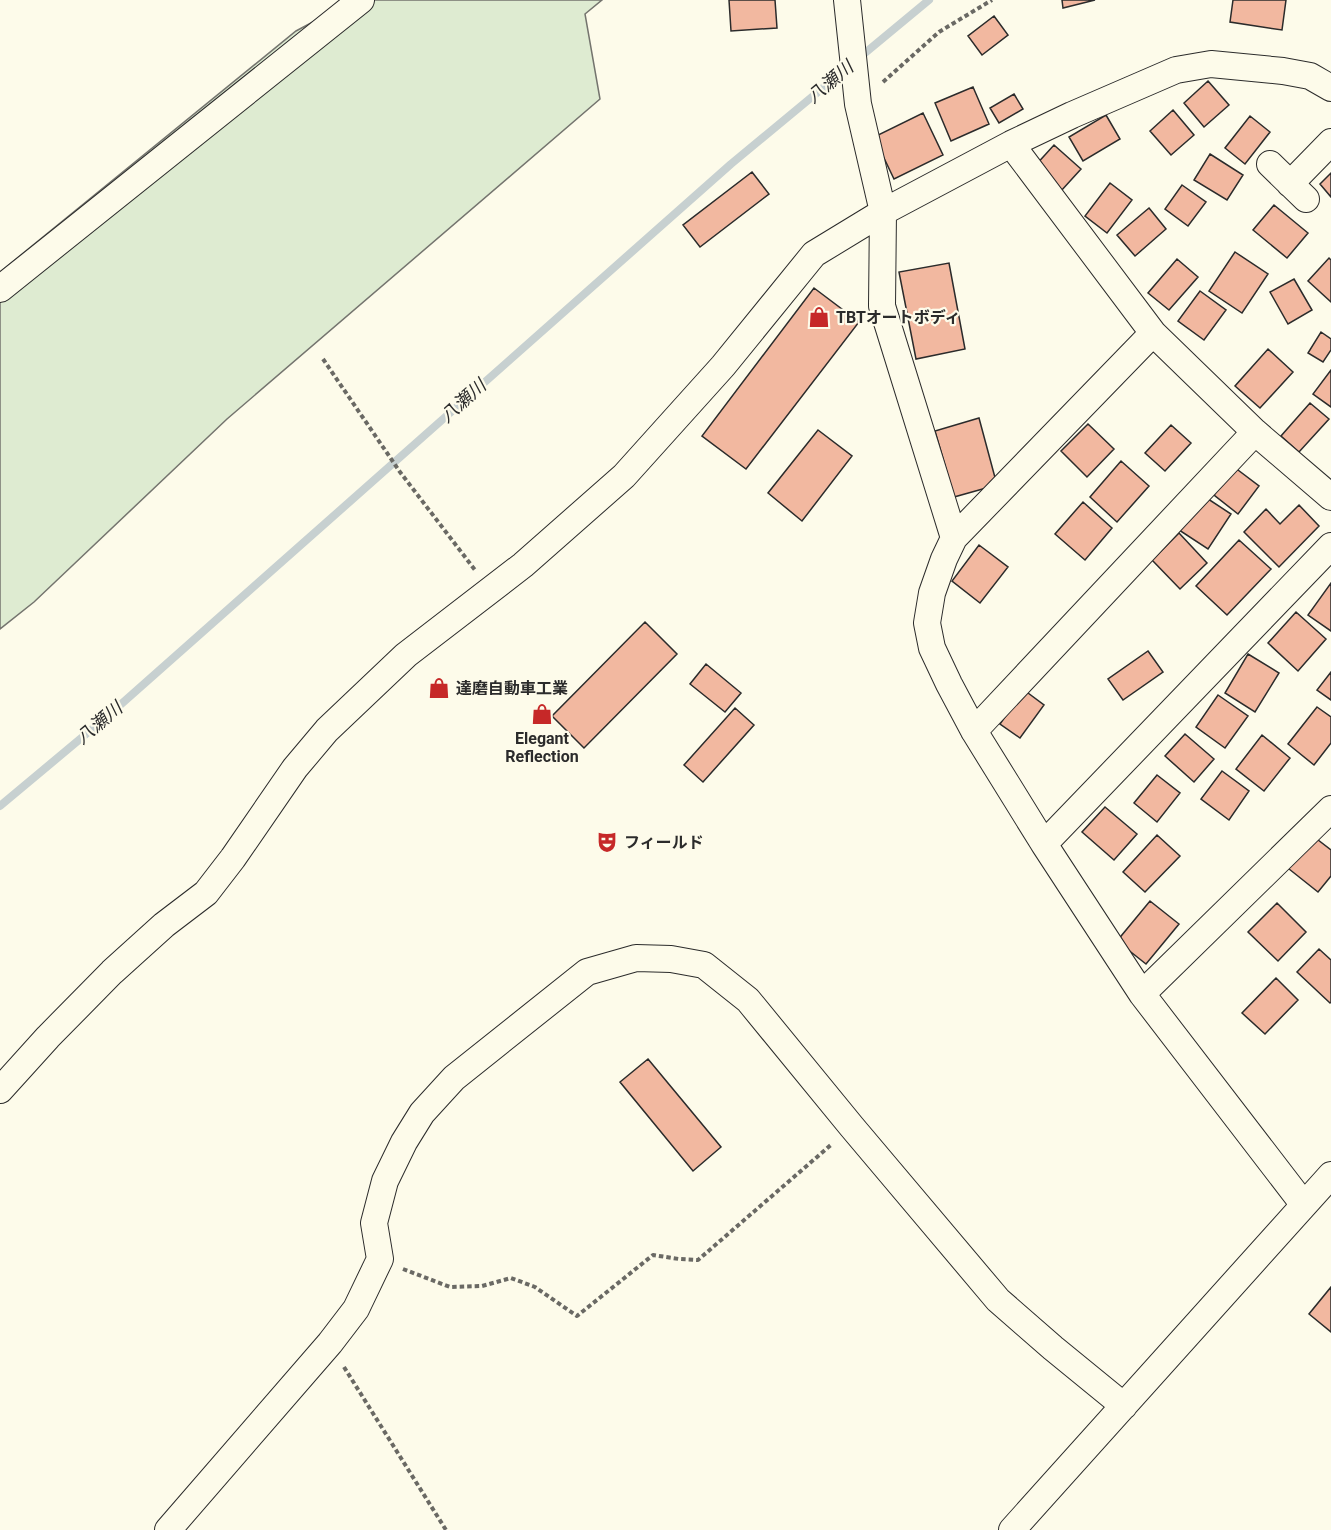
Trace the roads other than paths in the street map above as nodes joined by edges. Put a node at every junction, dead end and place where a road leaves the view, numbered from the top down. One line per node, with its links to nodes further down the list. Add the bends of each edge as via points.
1 (360, 0): 8 (street)
2 (847, 0): 7 (street, via 857,97)
3 (1331, 88): 5 (street, via 1310,76 1283,71 1211,64 1176,70)
4 (1331, 142): 6 (street, via 1298,191)
5 (1011, 144): 7 (street); 9 (street)
6 (1270, 164)
7 (883, 212): 12 (street, via 882,306); 18 (street, via 814,254 723,366 624,476 524,565 406,655 327,730 295,768 207,893 112,972)
8 (0, 289)
9 (1154, 333): 10 (street); 12 (street)
10 (1255, 432): 11 (street); 14 (street)
11 (1331, 497)
12 (954, 538): 14 (street, via 932,593 927,623 932,648)
13 (1331, 546): 16 (street)
14 (974, 731): 16 (street)
15 (1331, 809): 17 (street)
16 (1044, 844): 17 (street)
17 (1142, 994): 20 (street)
18 (0, 1090)
19 (1331, 1175): 20 (street)
20 (1304, 1205): 21 (street)
21 (1124, 1406): 22 (street); 23 (street, via 998,1300 748,999 704,965 636,958 587,972 454,1078 422,1113 385,1181 374,1223 380,1259 356,1309)
22 (1016, 1528)
23 (168, 1530)

